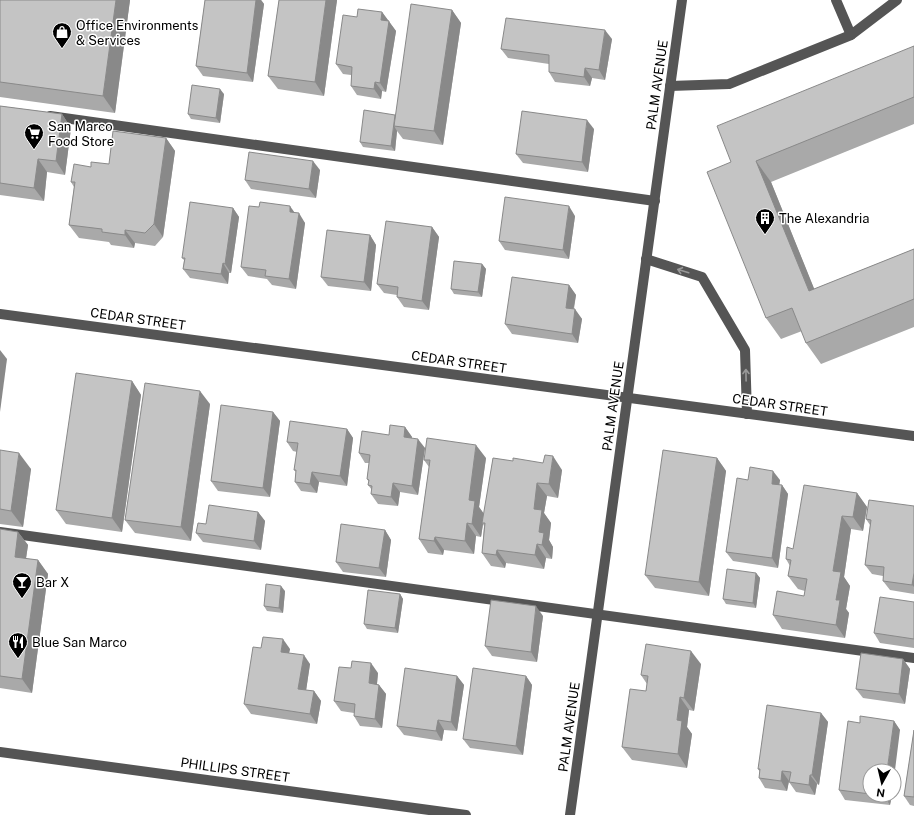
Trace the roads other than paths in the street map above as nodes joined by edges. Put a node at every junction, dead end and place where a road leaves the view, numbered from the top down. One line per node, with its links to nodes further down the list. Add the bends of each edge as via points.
1 (682, 0): 5 (street, PALM AVENUE)
2 (836, 0): 4 (street)
3 (896, 0): 4 (street)
4 (851, 35): 5 (street, via 729,84)
5 (670, 86): 7 (street, PALM AVENUE)
6 (38, 114): 7 (street)
7 (654, 201): 8 (street, PALM AVENUE)
8 (646, 259): 10 (street, PALM AVENUE); 11 (street, one-way to 8, via 745,350 702,277)
9 (0, 314): 10 (street, CEDAR STREET)
10 (627, 398): 11 (street, CEDAR STREET); 14 (street, PALM AVENUE)
11 (747, 414): 12 (street, CEDAR STREET)
12 (914, 436)
13 (0, 532): 14 (street)
14 (597, 615): 15 (street); 18 (street, PALM AVENUE)
15 (914, 658)
16 (0, 752): 17 (street, PHILLIPS STREET)
17 (466, 815)
18 (570, 815)

